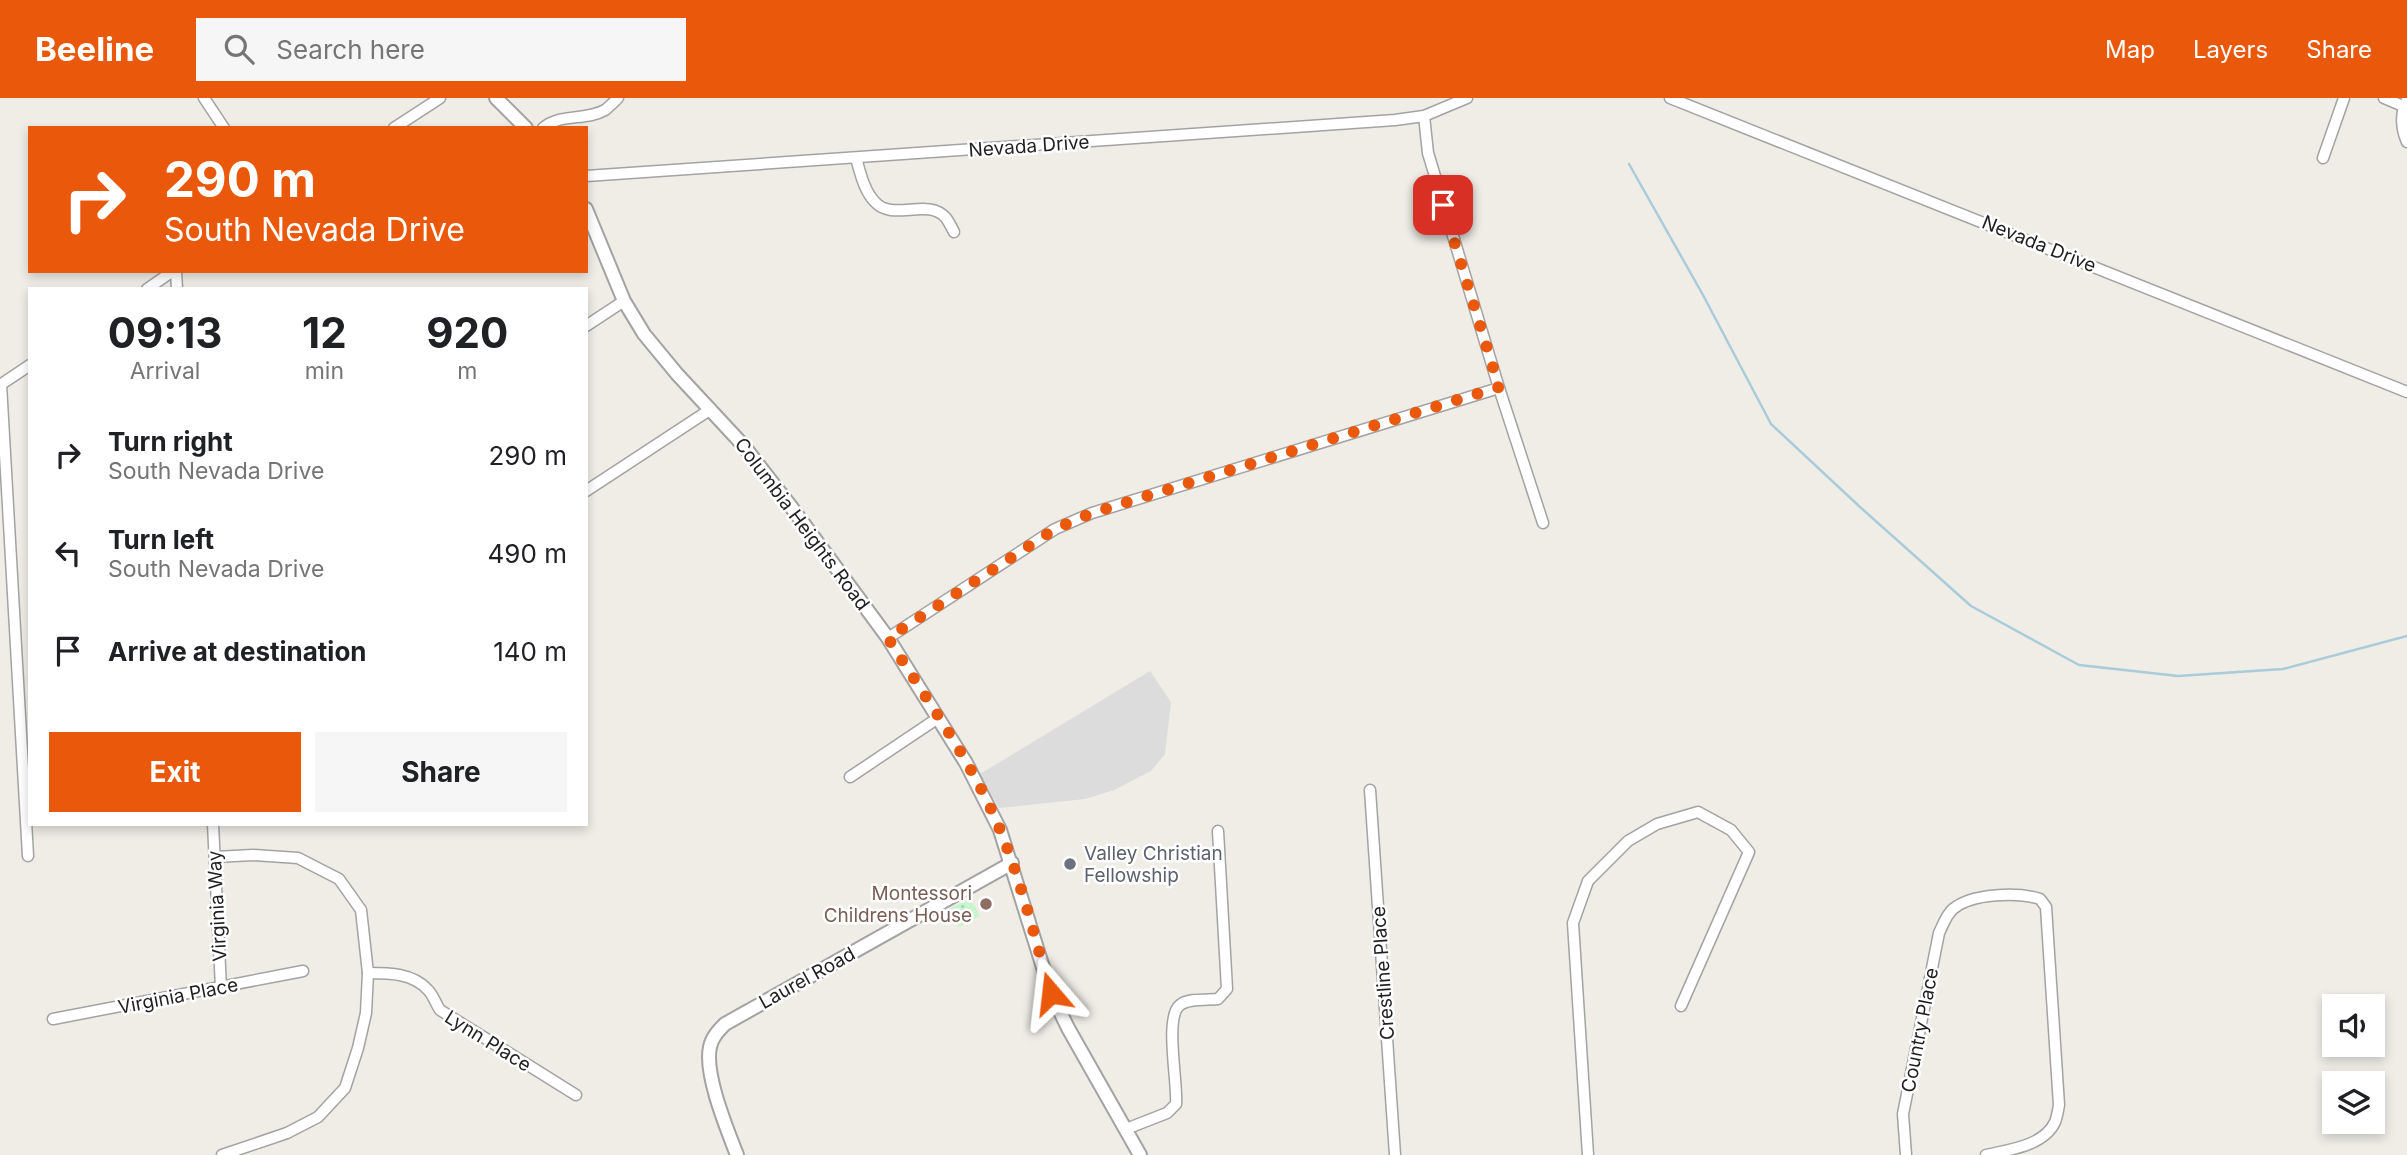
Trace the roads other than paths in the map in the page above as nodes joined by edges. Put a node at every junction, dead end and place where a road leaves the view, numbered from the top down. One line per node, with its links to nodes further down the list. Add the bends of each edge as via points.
1 (204, 98): 11 (street)
2 (440, 98): 12 (street)
3 (496, 98): 13 (street)
4 (618, 98): 14 (street, via 605,110)
5 (1467, 98): 10 (street, Nevada Drive)
6 (1670, 98): 28 (street, Nevada Drive)
7 (2344, 98): 17 (street)
8 (2384, 98): 9 (street)
9 (2405, 103): 15 (street, via 2402,130)
10 (1424, 116): 16 (street, Nevada Drive); 27 (street, via 1428,153)
11 (223, 126)
12 (397, 126)
13 (524, 126)
14 (547, 126)
15 (2407, 142)
16 (856, 158): 18 (street, Nevada Drive); 20 (street, via 874,202 885,211 931,210 945,216)
17 (2323, 158)
18 (588, 176)
19 (588, 214): 23 (street, Columbia Heights Road)
20 (954, 232)
21 (171, 273): 22 (street)
22 (150, 287)
23 (624, 301): 24 (street); 29 (street, Columbia Heights Road, via 644,334)
24 (588, 325)
25 (28, 366): 26 (street)
26 (0, 384): 38 (street)
27 (1499, 387): 31 (street); 32 (street, via 1092,513 1055,529)
28 (2407, 391)
29 (711, 409): 30 (street); 32 (street, Columbia Heights Road)
30 (588, 490)
31 (1543, 523)
32 (888, 638): 33 (street, Columbia Heights Road)
33 (938, 718): 34 (street); 40 (street, Columbia Heights Road, via 990,807)
34 (849, 777)
35 (1370, 790): 51 (street, Crestline Place)
36 (213, 826): 39 (street, Virginia Way)
37 (1218, 831): 47 (street, via 1227,989 1218,999 1186,1002 1176,1009 1172,1029 1176,1104 1167,1113)
38 (28, 856)
39 (215, 858): 42 (street, via 298,858 339,880 360,909); 43 (street, Virginia Way)
40 (1012, 863): 47 (street, Columbia Heights Road, via 1051,993); 49 (street, Laurel Road, via 725,1024 715,1034 709,1064)
41 (303, 971): 43 (street, Virginia Place)
42 (368, 973): 46 (street, Lynn Place, via 412,978 448,1016); 48 (street, via 366,1013 345,1088 318,1117)
43 (221, 988): 45 (street, Virginia Place)
44 (1681, 1006): 52 (street, via 1749,852 1731,830 1698,812 1657,824 1628,841 1588,881 1573,923)
45 (53, 1018)
46 (576, 1095)
47 (1125, 1129): 50 (street, Columbia Heights Road)
48 (222, 1155)
49 (737, 1155)
50 (1140, 1155)
51 (1395, 1155)
52 (1588, 1155)
53 (1906, 1155): 54 (street, Country Place, via 1903,1114 1939,933 1952,909 1967,901 2030,896 2046,907 2059,1105 2055,1123 2044,1135 2028,1145)
54 (1986, 1155)

